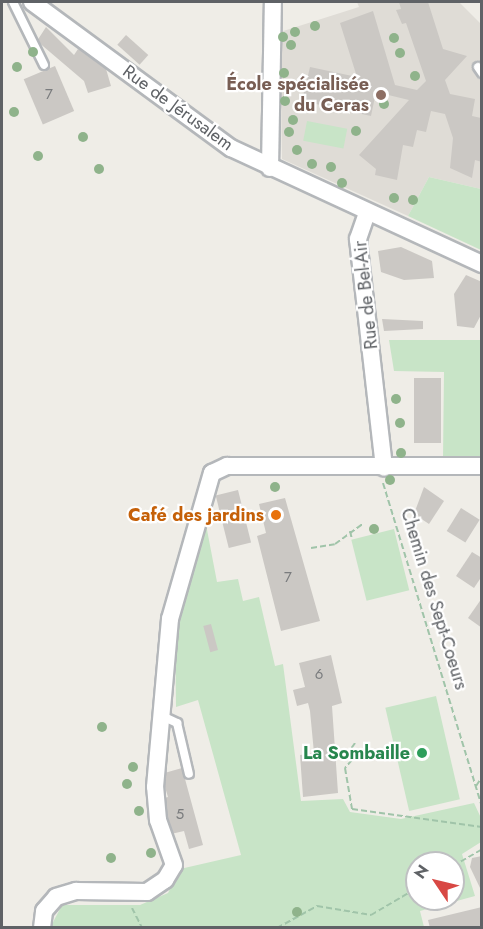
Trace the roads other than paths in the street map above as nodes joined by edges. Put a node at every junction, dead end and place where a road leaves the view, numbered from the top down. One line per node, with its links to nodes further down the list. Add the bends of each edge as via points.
1 (13, 2): 4 (lane)
2 (33, 2): 5 (street, Rue de Jérusalem, via 205,132)
3 (273, 2): 5 (street)
4 (44, 65)
5 (270, 168): 6 (street, Rue de Jérusalem)
6 (367, 213): 7 (street, Rue de Bel-Air); 8 (street, Rue de Bel-Air, via 358,238)
7 (482, 264)
8 (382, 468): 9 (street); 10 (street, via 227,466 212,473 173,602)
9 (480, 471)
10 (161, 715): 11 (lane, via 177,723); 12 (street, via 156,810 174,866 157,887 124,895 66,893 48,903)
11 (189, 774)
12 (42, 927)

